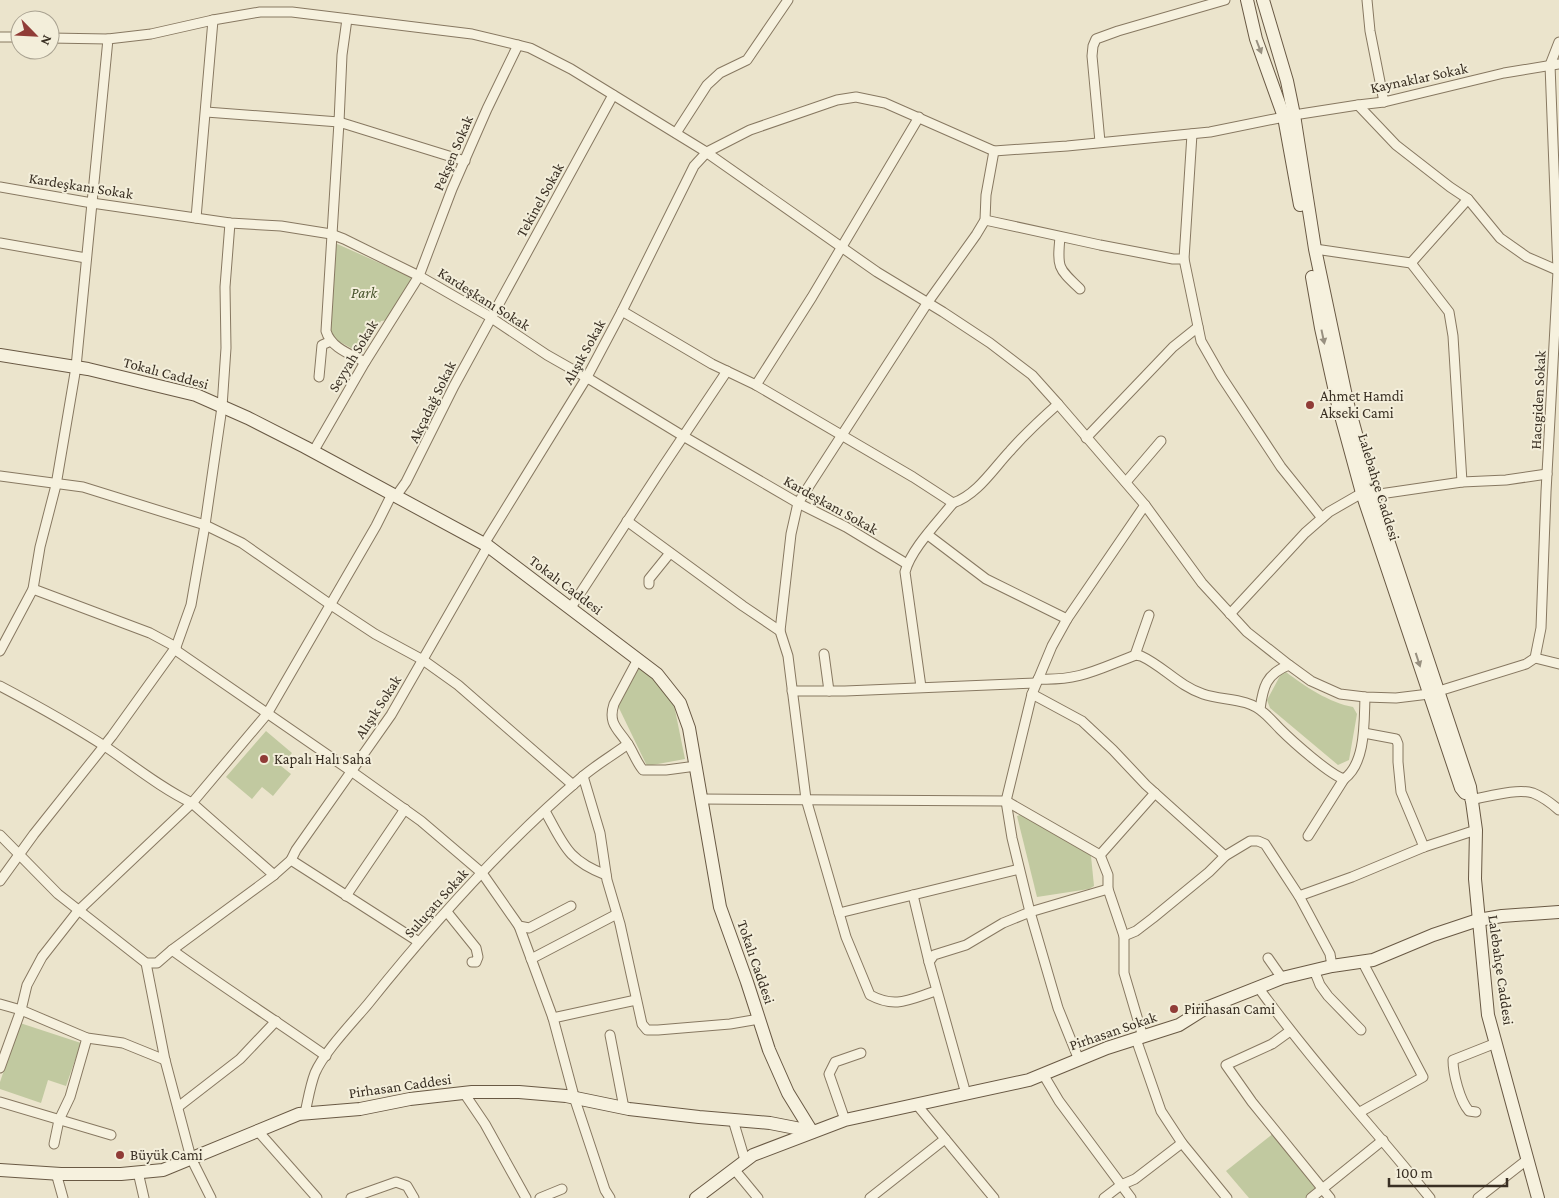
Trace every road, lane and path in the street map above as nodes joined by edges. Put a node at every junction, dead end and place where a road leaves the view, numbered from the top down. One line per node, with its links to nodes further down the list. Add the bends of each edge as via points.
1 (788, 0): 20 (street, via 747,60 720,73 707,85)
2 (1225, 0): 22 (street, via 1096,39 1092,56)
3 (1247, 0): 17 (street, Lalebahçe Caddesi, one-way to 17, via 1256,39)
4 (1263, 0): 17 (street, Lalebahçe Caddesi, via 1287,81)
5 (1367, 0): 14 (street)
6 (347, 19): 7 (street, via 292,12 260,12); 11 (street, via 472,34); 19 (street)
7 (214, 20): 9 (street, via 151,34); 16 (street)
8 (60, 38): 9 (street)
9 (108, 39): 28 (street)
10 (1559, 42): 12 (street, Hacıgiden Sokak)
11 (518, 44): 13 (street, via 571,69); 25 (street, Pekşen Sokak)
12 (1555, 65): 14 (street, Kaynaklar Sokak, via 1504,73); 40 (street, Hacıgiden Sokak)
13 (613, 95): 20 (street); 45 (street, Tekinel Sokak)
14 (1384, 102): 15 (street, Kaynaklar Sokak)
15 (1358, 105): 17 (street, Kaynaklar Sokak); 27 (street, via 1396,146)
16 (206, 112): 19 (street); 29 (street)
17 (1289, 116): 21 (street, Kaynaklar Sokak); 36 (street, Lalebahçe Caddesi); 68 (street, Lalebahçe Caddesi, one-way to 68, via 1321,328 1338,405)
18 (919, 118): 23 (street); 24 (street, via 885,103 856,97 837,100 750,130); 35 (street)
19 (339, 122): 25 (street); 32 (street)
20 (676, 133): 24 (street)
21 (1192, 134): 22 (street, Kaynaklar Sokak); 38 (street)
22 (1100, 142): 23 (street, Kaynaklar Sokak)
23 (994, 151): 30 (street)
24 (707, 152): 35 (street); 44 (street, Alışık Sokak, via 694,166)
25 (464, 161): 41 (street, Pekşen Sokak)
26 (0, 187): 28 (street, Kardeşkanı Sokak)
27 (1468, 198): 39 (street); 40 (street, via 1500,238 1527,257)
28 (92, 203): 29 (street, Kardeşkanı Sokak); 37 (street)
29 (196, 218): 31 (street, Kardeşkanı Sokak)
30 (985, 220): 33 (street); 43 (street)
31 (230, 223): 32 (street, Kardeşkanı Sokak, via 281,226); 56 (street)
32 (331, 234): 41 (street, Kardeşkanı Sokak); 47 (street, via 326,331)
33 (1060, 237): 38 (street); 42 (street, via 1059,266)
34 (0, 243): 37 (street)
35 (841, 247): 43 (street); 54 (street)
36 (1315, 249): 39 (street); 68 (street, Lalebahçe Caddesi)
37 (86, 258): 50 (street)
38 (1184, 259): 46 (street)
39 (1410, 263): 66 (street, via 1449,312 1454,336)
40 (1559, 271): 57 (street, Hacıgiden Sokak)
41 (419, 276): 45 (street, Kardeşkanı Sokak); 49 (street, Seyyah Sokak)
42 (1080, 289)
43 (928, 302): 55 (street, via 1016,362); 58 (street)
44 (622, 311): 51 (street); 53 (street, Alışık Sokak)
45 (491, 318): 53 (street, Kardeşkanı Sokak); 69 (street, Akçadağ Sokak, via 406,482)
46 (1198, 327): 60 (street, via 1173,346); 73 (street, via 1201,341 1221,376 1281,467)
47 (331, 341): 49 (street); 52 (street, via 322,345)
48 (0, 355): 50 (street, Tokalı Caddesi)
49 (365, 362): 62 (street, Seyyah Sokak)
50 (76, 367): 56 (street, Tokalı Caddesi, via 196,395); 67 (street)
51 (727, 371): 54 (street); 59 (street)
52 (319, 377)
53 (587, 377): 59 (street, Kardeşkanı Sokak); 77 (street, Alışık Sokak)
54 (756, 385): 58 (street)
55 (1058, 404): 60 (street); 71 (street, via 974,490)
56 (222, 407): 62 (street, Tokalı Caddesi); 75 (street)
57 (1555, 407): 63 (street, Hacıgiden Sokak)
58 (842, 435): 70 (street); 71 (street)
59 (683, 436): 70 (street, Kardeşkanı Sokak); 74 (street)
60 (1086, 438): 65 (street)
61 (1162, 441): 65 (street)
62 (313, 452): 69 (street, Tokalı Caddesi)
63 (1547, 474): 66 (street); 92 (street, Hacıgiden Sokak, via 1541,628)
64 (0, 476): 67 (street)
65 (1126, 482): 72 (street)
66 (1462, 482): 68 (street)
67 (56, 485): 75 (street, via 83,488); 81 (street)
68 (1367, 494): 73 (street); 102 (street, Lalebahçe Caddesi)
69 (394, 495): 77 (street, Tokalı Caddesi); 82 (street, Akçadağ Sokak)
70 (798, 503): 79 (street, Kardeşkanı Sokak); 87 (street, via 791,534)
71 (953, 503): 76 (street)
72 (1145, 505): 84 (street, via 1202,583); 86 (street)
73 (1322, 518): 84 (street)
74 (627, 521): 78 (street); 83 (street)
75 (205, 525): 82 (street, via 242,543); 88 (street, via 192,605)
76 (928, 535): 79 (street); 86 (street, via 986,579)
77 (486, 545): 83 (street, Tokalı Caddesi); 94 (street, Alışık Sokak)
78 (670, 553): 80 (street, via 649,579); 87 (street)
79 (907, 564): 99 (street, via 905,572)
80 (649, 584)
81 (33, 589): 88 (street, via 150,633); 89 (street)
82 (330, 605): 94 (street); 106 (street, Akçadağ Sokak)
83 (570, 609): 93 (street, Tokalı Caddesi)
84 (1230, 614): 95 (street, via 1247,632)
85 (1149, 616): 91 (street)
86 (1067, 620): 97 (street)
87 (780, 631): 100 (street, via 788,656)
88 (175, 648): 106 (street); 109 (street)
89 (0, 651)
90 (824, 654): 101 (street)
91 (1135, 655): 97 (street, via 1096,672); 105 (street, via 1147,658 1182,685)
92 (1535, 658): 96 (street); 102 (street, via 1519,667)
93 (638, 659): 108 (street, via 611,712 614,726); 110 (street, Tokalı Caddesi, via 657,674 680,703 689,728)
94 (423, 660): 111 (street, Alışık Sokak, via 391,715); 114 (street, via 458,685)
95 (1289, 664): 104 (street, via 1311,681 1340,694); 105 (street, via 1276,670 1266,682)
96 (1559, 664)
97 (1037, 681): 99 (street); 103 (street)
98 (0, 686): 109 (street)
99 (921, 687): 101 (street)
100 (792, 691): 101 (street); 117 (street)
101 (830, 691)
102 (1434, 693): 104 (street, via 1396,698); 118 (street, Lalebahçe Caddesi, via 1470,787)
103 (1032, 694): 115 (street, via 1082,721); 119 (street)
104 (1365, 697): 107 (street)
105 (1260, 709): 113 (street, via 1320,763)
106 (267, 714): 111 (street); 120 (street, Akçadağ Sokak)
107 (1364, 733): 113 (street, via 1352,772); 127 (street, via 1396,739 1401,792)
108 (628, 744): 110 (street, via 643,770); 112 (street, Suluçatı Sokak)
109 (104, 746): 120 (street); 128 (street)
110 (696, 766): 116 (street, Tokalı Caddesi)
111 (350, 771): 121 (street); 131 (street, Alışık Sokak)
112 (583, 776): 114 (street, Suluçatı Sokak); 135 (street, via 600,833)
113 (1344, 779): 126 (street)
114 (574, 785): 123 (street, Suluçatı Sokak)
115 (1155, 793): 129 (street); 130 (street)
116 (701, 799): 117 (street); 168 (street, Tokalı Caddesi, via 720,908)
117 (806, 799): 119 (street); 147 (street)
118 (1470, 800): 122 (street, via 1530,793 1542,797); 124 (street, Lalebahçe Caddesi)
119 (1006, 801): 129 (street); 132 (street)
120 (192, 803): 134 (street); 142 (street, Akçadağ Sokak)
121 (405, 810): 133 (street); 139 (street)
122 (1559, 810)
123 (545, 811): 133 (street, Suluçatı Sokak); 135 (street, via 575,859)
124 (1476, 830): 127 (street); 148 (street, Lalebahçe Caddesi)
125 (0, 835): 128 (street)
126 (1308, 836)
127 (1424, 847): 140 (street)
128 (19, 854): 136 (street); 142 (street)
129 (1100, 856): 137 (street, via 1108,875)
130 (1225, 856): 140 (street, via 1250,842 1265,844); 150 (street, via 1153,918)
131 (291, 860): 134 (street); 139 (street)
132 (1019, 869): 138 (street); 144 (street)
133 (482, 873): 143 (street, Suluçatı Sokak); 149 (street)
134 (274, 875): 152 (street)
135 (606, 875): 146 (street)
136 (0, 881)
137 (1108, 889): 144 (street); 150 (street)
138 (912, 895): 147 (street); 157 (street)
139 (346, 896): 151 (street)
140 (1299, 896): 159 (street, via 1330,954)
141 (571, 906): 149 (street, via 529,928)
142 (78, 911): 158 (street); 166 (street, Akçadağ Sokak, via 42,957 27,985)
143 (447, 912): 151 (street, Suluçatı Sokak); 156 (street, via 476,948 478,957 476,962)
144 (1030, 912): 157 (street, via 1003,923 966,946 934,956); 179 (street, via 1058,1008)
145 (1559, 912): 148 (street, Pirhasan Sokak)
146 (617, 914): 154 (street); 164 (street)
147 (839, 914): 163 (street, via 870,995 883,1002 901,1002)
148 (1478, 920): 155 (street, Pirhasan Sokak, via 1373,960); 175 (street, Lalebahçe Caddesi, via 1488,1015)
149 (519, 926): 154 (street)
150 (1124, 936): 174 (street, via 1124,973)
151 (419, 942): 177 (street, Suluçatı Sokak)
152 (172, 950): 158 (street, via 157,963); 169 (street)
153 (1268, 958): 161 (street)
154 (531, 959): 167 (street)
155 (1362, 961): 159 (street, Pirhasan Sokak); 189 (street, via 1423,1077)
156 (472, 962)
157 (929, 962): 163 (street)
158 (146, 963): 178 (street)
159 (1332, 966): 160 (street, Pirhasan Sokak)
160 (1314, 970): 161 (street, Pirhasan Sokak); 170 (street, via 1328,996)
161 (1282, 978): 162 (street, Pirhasan Sokak)
162 (1258, 987): 171 (street); 174 (street, Pirhasan Sokak, via 1206,1008 1179,1025)
163 (936, 991): 183 (street)
164 (636, 1000): 167 (street); 168 (street, via 642,1024 647,1030)
165 (0, 1004): 166 (street)
166 (21, 1010): 173 (street); 180 (street, Akçadağ Sokak)
167 (553, 1018): 184 (street)
168 (759, 1020): 196 (street, Tokalı Caddesi, via 788,1093)
169 (276, 1021): 177 (street); 187 (street, via 240,1059)
170 (1361, 1030)
171 (1290, 1031): 189 (street); 211 (street, via 1272,1044 1226,1065)
172 (610, 1035): 188 (street)
173 (87, 1038): 178 (street, via 123,1043); 192 (street, via 70,1097)
174 (1140, 1038): 179 (street, Pirhasan Sokak); 200 (street, via 1161,1111)
175 (1496, 1043): 190 (street, via 1453,1060 1464,1106); 204 (street, Lalebahçe Caddesi)
176 (861, 1053): 194 (street, via 835,1062 829,1074)
177 (326, 1056): 191 (street, Suluçatı Sokak, via 316,1071)
178 (165, 1060): 187 (street)
179 (1078, 1060): 181 (street, Pirhasan Sokak)
180 (0, 1068)
181 (1044, 1074): 183 (street, Pirhasan Sokak); 209 (street, via 1059,1101)
182 (464, 1093): 184 (street, Pirhasan Caddesi, via 519,1092 566,1096); 191 (street, Pirhasan Caddesi, via 360,1109); 218 (street)
183 (966, 1094): 186 (street, Pirhasan Sokak)
184 (575, 1100): 188 (street, Pirhasan Caddesi); 220 (street)
185 (0, 1102): 192 (street)
186 (917, 1105): 194 (street, Pirhasan Sokak); 198 (street)
187 (178, 1107): 203 (street)
188 (624, 1108): 193 (street, Pirhasan Caddesi)
189 (1360, 1112): 199 (street)
190 (1476, 1112)
191 (305, 1113): 195 (street, Pirhasan Caddesi)
192 (59, 1120): 197 (street); 201 (street)
193 (733, 1120): 196 (street, Pirhasan Caddesi, via 770,1123); 202 (street)
194 (845, 1120): 196 (street, Pirhasan Sokak)
195 (257, 1130): 203 (street, Pirhasan Caddesi); 215 (street)
196 (812, 1132): 202 (street, Pirhasan Sokak)
197 (111, 1135)
198 (946, 1140): 223 (street); 224 (street)
199 (1383, 1140): 211 (street); 230 (street)
200 (1182, 1143): 209 (street, via 1135,1179); 227 (street)
201 (54, 1144)
202 (749, 1157): 205 (street, Pirhasan Sokak)
203 (191, 1158): 207 (street, Pirhasan Caddesi, via 164,1170); 214 (street)
204 (1528, 1159): 231 (street); 232 (street, Lalebahçe Caddesi)
205 (734, 1169): 221 (street, Pirhasan Sokak); 222 (street)
206 (0, 1170): 208 (street, Pirhasan Caddesi)
207 (138, 1172): 208 (street, Pirhasan Caddesi); 213 (street)
208 (56, 1173): 212 (street)
209 (1121, 1185): 225 (street); 226 (street)
210 (562, 1189): 219 (street)
211 (1323, 1189): 228 (street); 229 (street)
212 (63, 1198)
213 (144, 1198)
214 (211, 1198)
215 (317, 1198)
216 (351, 1198): 217 (street, via 396,1182 407,1186)
217 (414, 1198)
218 (526, 1198)
219 (540, 1198)
220 (610, 1198)
221 (696, 1198)
222 (758, 1198)
223 (870, 1198)
224 (994, 1198)
225 (1104, 1198)
226 (1131, 1198)
227 (1227, 1198)
228 (1311, 1198)
229 (1330, 1198)
230 (1430, 1198)
231 (1478, 1198)
232 (1538, 1198)

